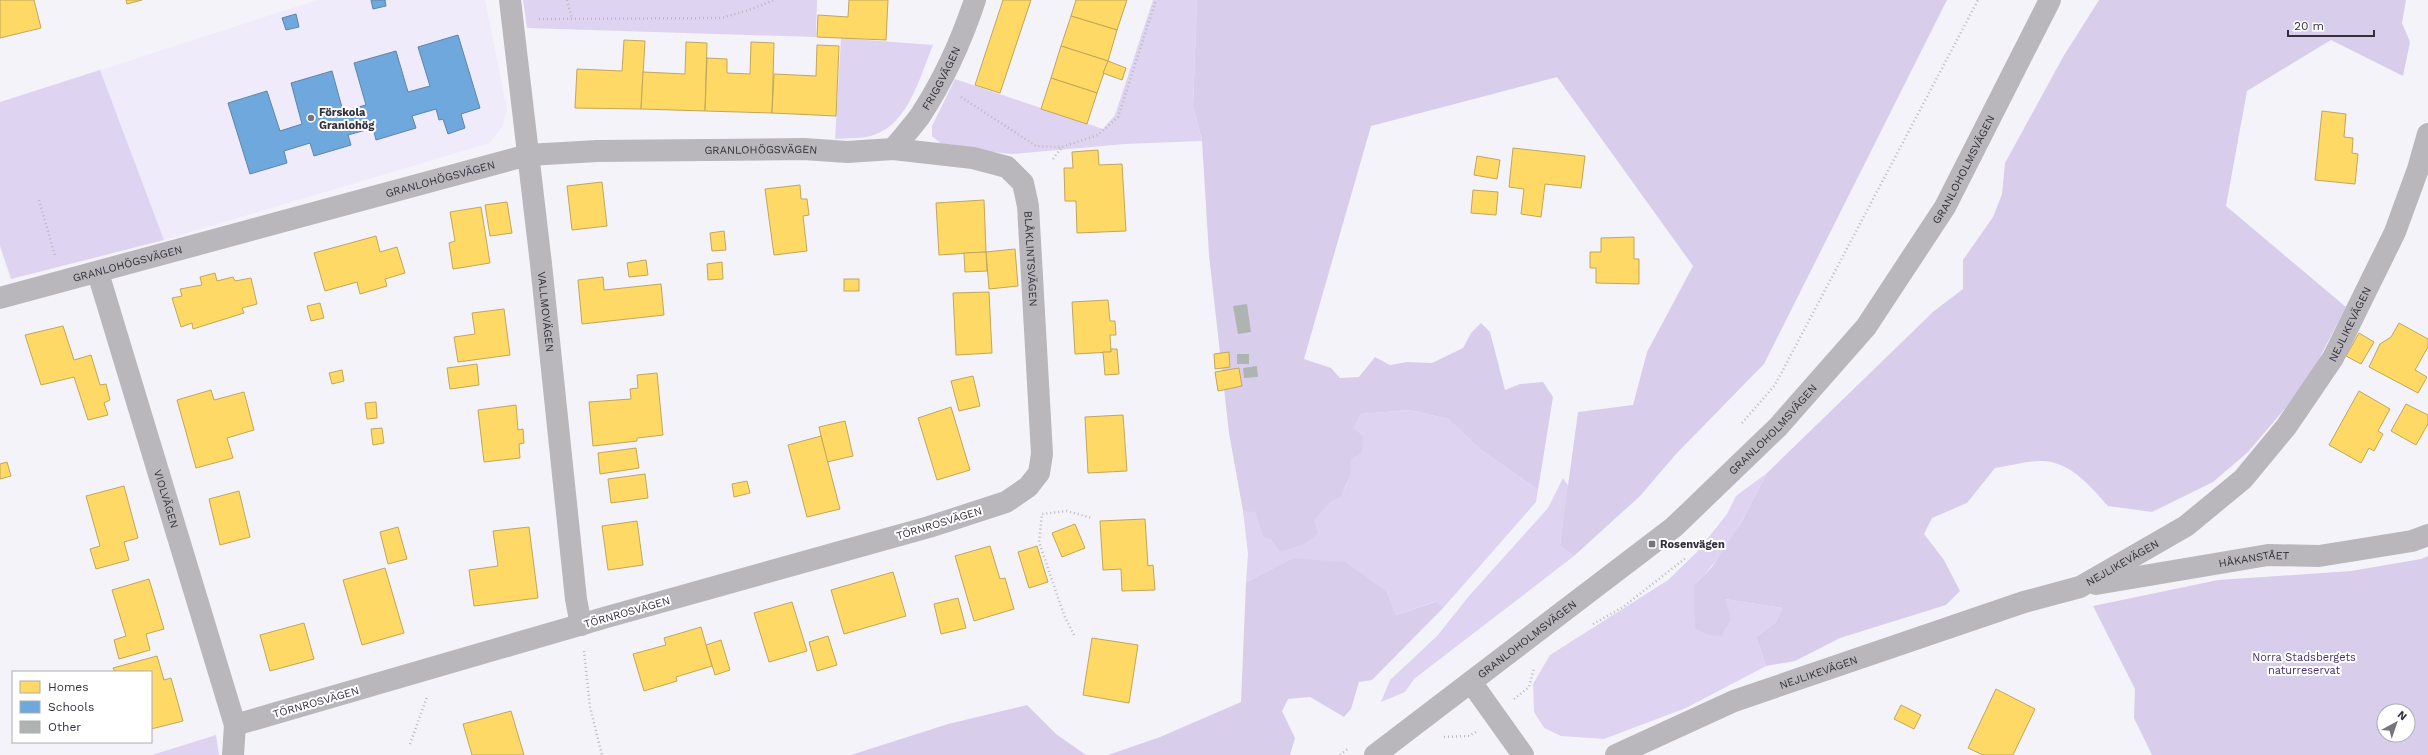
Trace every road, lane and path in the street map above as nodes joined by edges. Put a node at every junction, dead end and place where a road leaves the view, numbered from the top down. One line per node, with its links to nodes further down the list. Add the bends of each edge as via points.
1 (567, 0): 8 (path)
2 (774, 0): 8 (path, via 720,18)
3 (975, 0): 9 (street, FRIGGVÄGEN, via 969,20)
4 (1156, 0): 11 (path, via 1118,117 1098,135)
5 (1978, 0): 19 (path, via 1775,386)
6 (2050, 0): 30 (street, GRANLOHOLMSVÄGEN, via 1945,207 1866,327 1778,427 1674,527)
7 (512, 10): 8 (path); 13 (street, VALLMOVÄGEN)
8 (572, 19)
9 (939, 82): 11 (path, via 1036,146); 12 (street, FRIGGVÄGEN, via 920,116)
10 (2428, 134): 24 (street, NEJLIKEVÄGEN, via 2418,169 2391,239 2333,358 2286,427 2243,479 2186,526)
11 (1062, 147): 14 (path)
12 (893, 149): 13 (street, GRANLOHÖGSVÄGEN, via 846,152 597,151); 20 (street, BLÅKLINTSVÄGEN, via 973,158 1007,167 1023,183 1028,206 1038,367 1042,454)
13 (528, 155): 16 (street, GRANLOHÖGSVÄGEN); 25 (street, VALLMOVÄGEN, via 576,599)
14 (1053, 159)
15 (38, 200): 17 (path)
16 (98, 273): 17 (street, GRANLOHÖGSVÄGEN); 32 (street, VIOLVÄGEN)
17 (62, 282): 18 (street, GRANLOHÖGSVÄGEN)
18 (0, 298)
19 (1738, 427)
20 (1039, 473): 25 (street, TÖRNROSVÄGEN, via 1028,487 999,505 921,530)
21 (1092, 518): 27 (path, via 1067,511 1042,514 1039,542)
22 (2428, 535): 24 (street, HÅKANSTÅET, via 2412,542 2327,554 2268,555)
23 (1687, 557): 26 (path, via 1623,606)
24 (2080, 587): 41 (street, NEJLIKEVÄGEN, via 2024,602 1734,700)
25 (581, 624): 28 (street, TÖRNROSVÄGEN); 37 (path, via 590,707)
26 (1589, 626)
27 (1074, 636)
28 (438, 666): 32 (street, TÖRNROSVÄGEN); 34 (path)
29 (1534, 666): 31 (path, via 1529,687)
30 (1470, 682): 31 (street); 39 (street, GRANLOHOLMSVÄGEN)
31 (1496, 714): 33 (path, via 1469,736); 40 (street)
32 (235, 725): 36 (street)
33 (1441, 738)
34 (410, 744)
35 (1351, 746): 38 (path)
36 (233, 755)
37 (602, 755)
38 (1340, 755)
39 (1375, 755)
40 (1523, 755)
41 (1616, 755)

